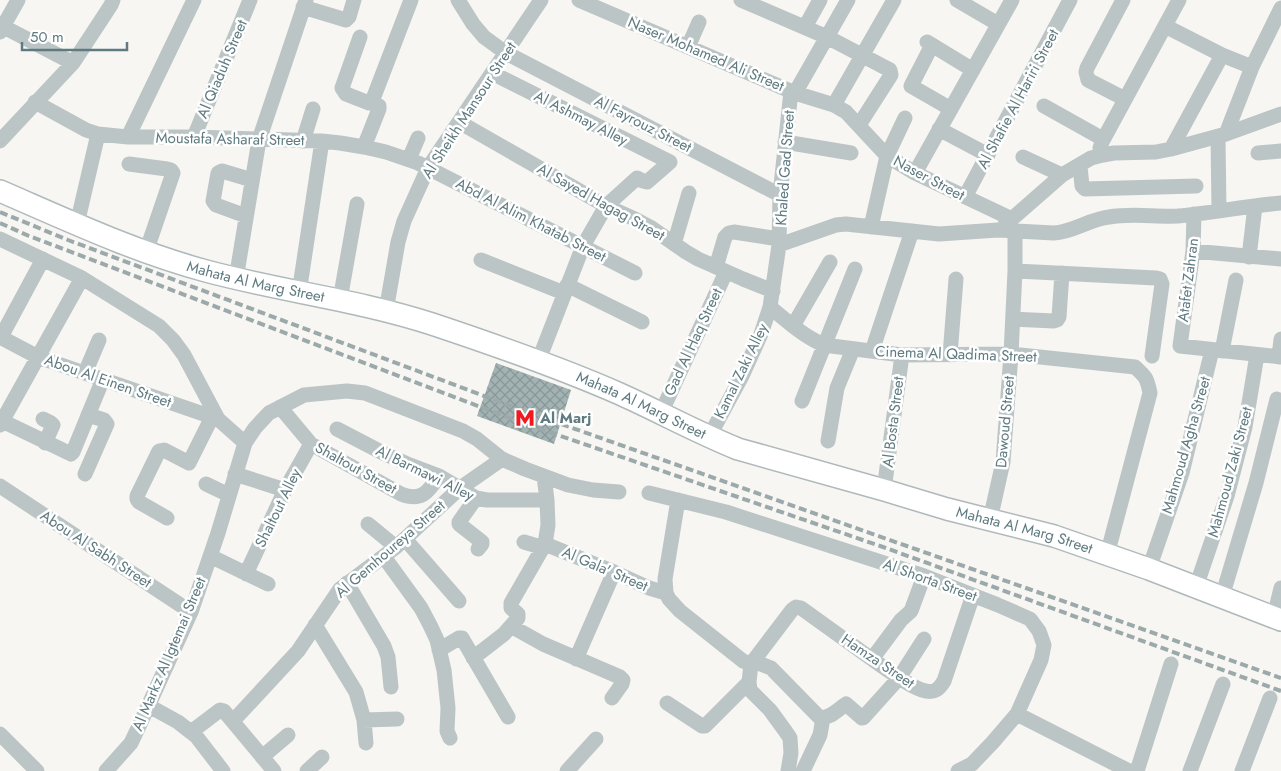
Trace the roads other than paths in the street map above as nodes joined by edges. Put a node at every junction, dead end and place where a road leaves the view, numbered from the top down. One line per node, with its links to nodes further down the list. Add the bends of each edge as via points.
1 (18, 0): 25 (street)
2 (194, 0): 51 (street)
3 (250, 0): 52 (street, Al Qiaduh Street)
4 (354, 0): 19 (street, via 346,20)
5 (411, 0): 39 (street)
6 (458, 0): 29 (street, Al Fayrouz Street, via 484,37)
7 (542, 0): 29 (street, Al Sheikh Mansour Street)
8 (579, 0): 28 (street, Naser Mohamed Ali Street)
9 (741, 0): 24 (street)
10 (820, 0): 24 (street)
11 (848, 0): 27 (street)
12 (894, 0): 30 (street)
13 (957, 0): 22 (street)
14 (1012, 0): 22 (street)
15 (1070, 0): 65 (street, Al Shafie Al Hariri Street)
16 (1123, 0): 37 (street, via 1086,72 1088,80)
17 (1179, 0): 23 (street)
18 (109, 2): 32 (street)
19 (305, 4): 55 (street)
20 (1281, 8): 33 (street)
21 (699, 22): 28 (street)
22 (998, 24): 34 (street)
23 (1165, 26): 31 (street); 37 (street)
24 (805, 27): 27 (street)
25 (1, 28): 32 (street)
26 (360, 37): 39 (street, via 342,88 346,94)
27 (827, 37): 30 (street); 36 (street)
28 (688, 47): 36 (street, Naser Mohamed Ali Street)
29 (506, 53): 35 (street, Al Sheikh Mansour Street); 79 (street, Al Fayrouz Street)
30 (863, 55): 40 (street); 47 (street, via 891,72)
31 (1222, 55): 33 (street); 61 (street)
32 (73, 63): 38 (street)
33 (1252, 67): 50 (street)
34 (972, 70): 43 (street); 43 (street, via 930,44 911,86)
35 (492, 73): 46 (street, Al Sheikh Mansour Street); 83 (street, Al Ashmay Alley, via 670,162 647,182 636,178)
36 (793, 92): 40 (street, Naser Mohamed Ali Street); 59 (street, Khaled Gad Street)
37 (1125, 99): 54 (street)
38 (35, 102): 49 (street, Moustafa Asharaf Street); 56 (street)
39 (373, 103): 60 (street, via 379,109)
40 (834, 106): 47 (street, Naser Street, via 846,112)
41 (1044, 106): 54 (street)
42 (313, 109): 57 (street)
43 (951, 109): 48 (street)
44 (1281, 114): 50 (street)
45 (905, 118): 67 (street)
46 (459, 122): 72 (street, Al Sheikh Mansour Street); 83 (street, Al Sayed Hagag Street)
47 (859, 126): 67 (street, Naser Street)
48 (940, 129): 65 (street); 73 (street)
49 (98, 134): 51 (street, Moustafa Asharaf Street); 88 (street)
50 (1222, 135): 61 (street); 85 (street)
51 (128, 137): 52 (street, Moustafa Asharaf Street)
52 (194, 137): 55 (street, Moustafa Asharaf Street)
53 (418, 138): 69 (street)
54 (1103, 139): 66 (street, via 1100,148)
55 (259, 140): 57 (street, Moustafa Asharaf Street); 75 (street)
56 (0, 141)
57 (303, 141): 58 (street, Moustafa Asharaf Street)
58 (322, 141): 60 (street, Moustafa Asharaf Street); 114 (street)
59 (785, 142): 63 (street); 79 (street, Khaled Gad Street)
60 (364, 146): 69 (street, Moustafa Asharaf Street)
61 (1171, 149): 66 (street)
62 (1281, 151): 64 (street)
63 (851, 154)
64 (1258, 154)
65 (988, 155): 80 (street, Al Shafie Al Hariri Street)
66 (1103, 155): 71 (street)
67 (886, 156): 73 (street, Naser Street); 90 (street)
68 (1023, 157): 74 (street)
69 (408, 159): 72 (street, Moustafa Asharaf Street)
70 (129, 164): 97 (street, via 168,169 173,173)
71 (1080, 166): 74 (street); 76 (street, via 1085,189)
72 (428, 168): 95 (street, Abd Al Alim Khatab Street); 117 (street, Al Sheikh Mansour Street, via 404,221)
73 (915, 173): 80 (street, Naser Street)
74 (1062, 176): 89 (street)
75 (252, 180): 87 (street); 87 (street, via 219,172 213,201)
76 (1196, 186)
77 (0, 191): 88 (main road, Mahata Al Marg Street)
78 (689, 193): 94 (street)
79 (780, 195): 93 (street, Khaled Gad Street)
80 (965, 197): 89 (street, Naser Street)
81 (1281, 203): 84 (street)
82 (357, 204): 115 (street)
83 (606, 206): 94 (street, Al Sayed Hagag Street, via 635,218); 95 (street)
84 (1254, 206): 85 (street); 98 (street)
85 (1219, 211): 86 (street)
86 (1194, 214): 89 (street, via 1105,217 1062,233 1040,233); 96 (street, Atafet Zahran)
87 (246, 216): 109 (street)
88 (77, 224): 97 (main road, Mahata Al Marg Street)
89 (1013, 226): 91 (street, via 939,234); 105 (street, Dawoud Street)
90 (871, 227): 91 (street); 93 (street, via 836,225)
91 (912, 232): 127 (street)
92 (0, 240): 99 (street)
93 (780, 242): 104 (street, Gad Al Haq Street, via 729,233 725,237); 113 (street, Kamal Zaki Alley)
94 (674, 244): 104 (street, Al Sayed Hagag Street)
95 (582, 246): 106 (street, Abd Al Alim Khatab Street); 112 (street)
96 (1192, 251): 98 (street); 126 (street, Atafet Zahran, via 1180,346)
97 (146, 252): 109 (main road, Mahata Al Marg Street)
98 (1250, 257): 100 (street)
99 (43, 259): 108 (street); 121 (street)
100 (1281, 259)
101 (482, 260): 112 (street)
102 (830, 262): 120 (street)
103 (855, 269): 124 (street)
104 (721, 270): 113 (street, Al Sayed Hagag Street); 141 (street, Gad Al Haq Street)
105 (1015, 271): 107 (street); 118 (street, Dawoud Street)
106 (635, 273)
107 (1062, 273): 118 (street, via 1057,320); 132 (street, via 1160,279 1162,284)
108 (82, 278): 133 (street); 143 (street, via 159,326 173,340 184,355)
109 (236, 279): 114 (main road, Mahata Al Marg Street)
110 (956, 279): 130 (street)
111 (1236, 280): 126 (street, Mahmoud Agha Street)
112 (566, 289): 119 (street); 135 (street)
113 (773, 291): 116 (street, Kamal Zaki Alley)
114 (299, 292): 115 (main road, Mahata Al Marg Street)
115 (340, 300): 117 (main road, Mahata Al Marg Street)
116 (770, 307): 120 (street, Cinema Al Qadima Street); 147 (street, Kamal Zaki Alley, via 762,334)
117 (386, 311): 135 (main road, Mahata Al Marg Street)
118 (1013, 319): 128 (street, Dawoud Street)
119 (642, 322)
120 (793, 326): 124 (street, Cinema Al Qadima Street)
121 (0, 337): 133 (street, Abou Al Einen Street)
122 (1281, 339): 134 (street)
123 (99, 340): 136 (street)
124 (824, 344): 125 (street, Cinema Al Qadima Street); 139 (street)
125 (853, 349): 127 (street, Cinema Al Qadima Street); 148 (street, via 837,388)
126 (1217, 350): 131 (street); 178 (street, Mahmoud Agha Street, via 1182,473)
127 (872, 352): 129 (street, Cinema Al Qadima Street)
128 (1011, 354): 130 (street, Cinema Al Qadima Street); 169 (street, Dawoud Street, via 1003,462); 175 (street, Cinema Al Qadima Street, via 1135,368 1148,381 1150,393)
129 (902, 355): 130 (street, Cinema Al Qadima Street); 161 (street, Al Bosta Street)
130 (950, 355)
131 (1257, 355): 134 (street); 184 (street, Mahmoud Zaki Street, via 1245,427 1227,496)
132 (1152, 356)
133 (38, 357): 136 (street, Abou Al Einen Street); 145 (street)
134 (1280, 357)
135 (538, 362): 141 (main road, Mahata Al Marg Street)
136 (86, 373): 137 (street, Abou Al Einen Street)
137 (102, 379): 142 (street); 143 (street, Abou Al Einen Street)
138 (1277, 399): 188 (street)
139 (802, 402)
140 (280, 408): 150 (street, Al Markz Al Igtemai Street, via 269,413); 151 (street, Shaltout Street); 152 (street, Al Markz Al Igtemai Street, via 304,395 347,391 365,393 463,431)
141 (661, 413): 147 (main road, Mahata Al Marg Street)
142 (88, 415): 149 (street, via 72,454); 153 (street, via 107,424)
143 (215, 418): 150 (street); 168 (street, via 189,463 164,450 159,451 137,496 138,501)
144 (43, 419): 149 (street, via 53,425)
145 (1, 423): 149 (street)
146 (337, 429): 155 (street, Al Barmawi Alley, via 385,454)
147 (709, 436): 161 (main road, Mahata Al Marg Street, via 738,449)
148 (828, 441)
149 (45, 442)
150 (245, 444): 154 (street, Al Markz Al Igtemai Street)
151 (311, 444): 155 (street, Shaltout Street, via 400,494 423,495); 160 (street, Shaltout Alley)
152 (502, 459): 156 (street, Al Markz Al Igtemai Street); 159 (street, Al Gemhoureya Street)
153 (86, 474)
154 (235, 474): 160 (street); 164 (street, Al Markz Al Igtemai Street)
155 (439, 476): 159 (street, Al Barmawi Alley)
156 (544, 476): 162 (street, Al Markz Al Igtemai Street, via 568,485); 166 (street)
157 (206, 484): 164 (street)
158 (0, 486): 190 (street, Abou Al Sabh Street)
159 (459, 489): 165 (street, Al Barmawi Alley); 172 (street, Al Gemhoureya Street)
160 (285, 490): 180 (street, Shaltout Alley)
161 (884, 490): 169 (main road, Mahata Al Marg Street)
162 (619, 492)
163 (650, 493): 167 (street, Al Shorta Street)
164 (229, 495): 176 (street, Al Markz Al Igtemai Street)
165 (476, 498): 166 (street, Al Barmawi Alley); 174 (street, via 459,524 482,542)
166 (547, 500): 173 (street)
167 (678, 500): 181 (street, Al Shorta Street, via 726,512); 186 (street, Al Gala' Street, via 665,578)
168 (166, 518)
169 (990, 520): 175 (main road, Mahata Al Marg Street, via 1054,536)
170 (368, 524): 172 (street)
171 (524, 542): 173 (street, Al Gala' Street)
172 (401, 543): 177 (street, Al Gemhoureya Street); 189 (street)
173 (545, 546): 179 (street, Al Gala' Street); 193 (street, via 512,603 511,608 518,618)
174 (478, 549)
175 (1107, 555): 178 (main road, Mahata Al Marg Street)
176 (210, 556): 180 (street); 190 (street, Al Markz Al Igtemai Street)
177 (384, 558): 182 (street, Al Gemhoureya Street); 195 (street, via 421,608)
178 (1149, 569): 184 (main road, Mahata Al Marg Street)
179 (614, 572): 186 (street, Al Gala' Street); 197 (street)
180 (246, 574): 183 (street)
181 (924, 576): 187 (street, Al Shorta Street); 198 (street, via 911,611)
182 (347, 583): 192 (street, Al Gemhoureya Street); 204 (street, via 384,646)
183 (268, 584)
184 (1196, 587): 188 (main road, Mahata Al Marg Street)
185 (1281, 588): 191 (street)
186 (666, 593): 199 (street, Al Gala' Street, via 680,610)
187 (973, 595): 201 (street, Hamza Street, via 939,689 927,692); 209 (street, Al Shorta Street, via 1030,619 1039,631 1044,645 1041,660)
188 (1222, 597): 191 (main road, Mahata Al Marg Street)
189 (459, 601)
190 (191, 612): 208 (street, Al Markz Al Igtemai Street)
191 (1277, 619)
192 (315, 625): 213 (street, Al Gemhoureya Street, via 298,651); 214 (street, via 356,692)
193 (511, 626): 196 (street); 197 (street)
194 (924, 639): 201 (street)
195 (439, 650): 196 (street, via 461,637); 218 (street)
196 (473, 658): 210 (street)
197 (576, 659): 205 (street, via 623,680)
198 (872, 659): 199 (street, Hamza Street, via 796,608); 201 (street, Hamza Street)
199 (751, 664): 202 (street); 211 (street, Al Gala' Street, via 771,668)
200 (1171, 664): 234 (street)
201 (899, 678): 211 (street, via 863,718 846,704)
202 (749, 682): 207 (street, via 705,726); 230 (street, via 750,690 770,710 790,738)
203 (1224, 684): 235 (street)
204 (391, 687)
205 (612, 698)
206 (1270, 698): 236 (street)
207 (666, 703)
208 (149, 706): 215 (street); 225 (street, Al Markz Al Igtemai Street, via 131,743)
209 (1017, 714): 223 (street, Al Shorta Street, via 993,742); 233 (street)
210 (508, 717)
211 (823, 718): 231 (street, via 820,736)
212 (398, 719): 214 (street)
213 (233, 720): 215 (street, via 220,710); 221 (street)
214 (364, 720): 220 (street)
215 (191, 732): 226 (street)
216 (0, 734): 224 (street)
217 (288, 735): 221 (street)
218 (450, 738)
219 (596, 739): 229 (street)
220 (366, 743)
221 (262, 757): 227 (street)
222 (322, 757): 228 (street)
223 (978, 767): 232 (street, Al Shorta Street)
224 (37, 771)
225 (106, 771)
226 (223, 771)
227 (274, 771)
228 (307, 771)
229 (567, 771)
230 (788, 771)
231 (804, 771)
232 (958, 771)
233 (1129, 771)
234 (1137, 771)
235 (1190, 771)
236 (1242, 771)

